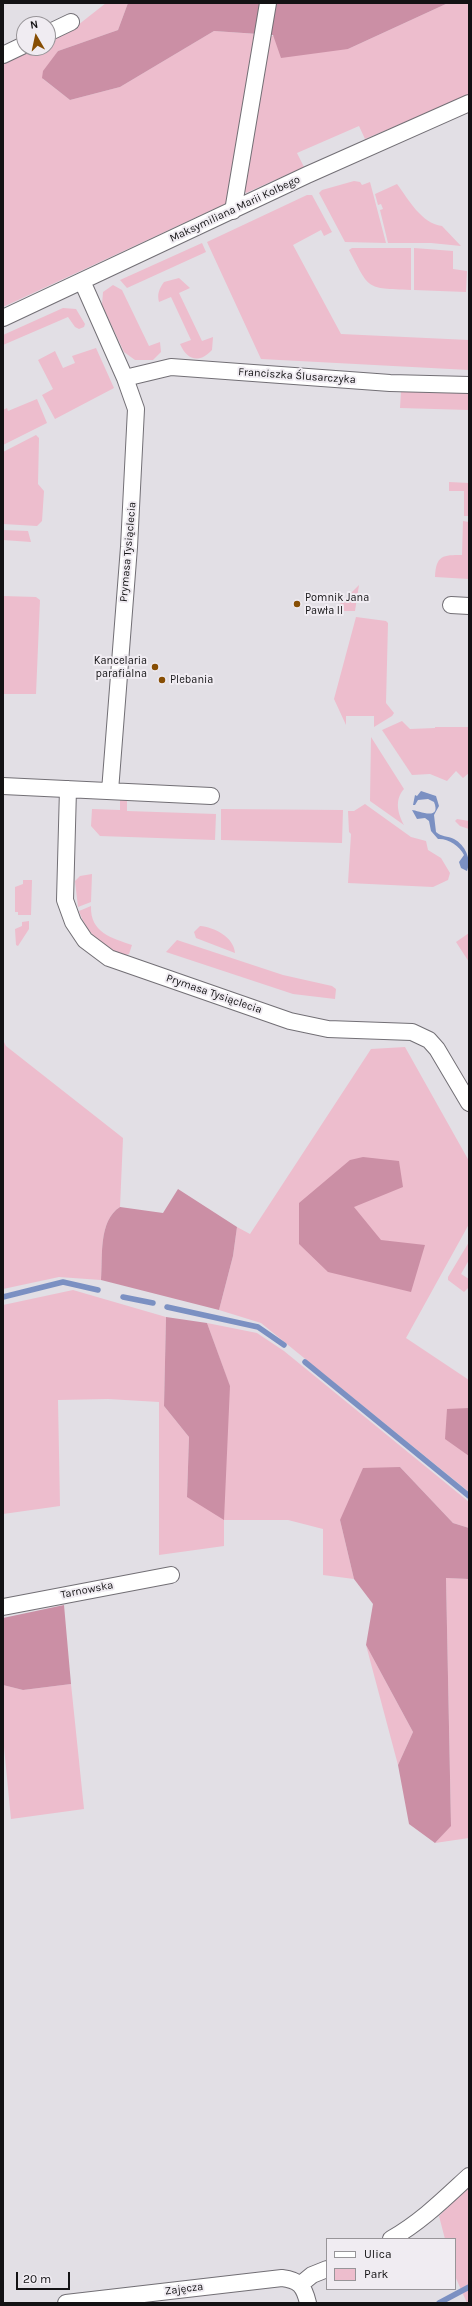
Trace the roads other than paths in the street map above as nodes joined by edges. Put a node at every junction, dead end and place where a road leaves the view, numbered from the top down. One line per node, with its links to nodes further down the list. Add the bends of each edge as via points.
1 (268, 3): 7 (street)
2 (72, 22): 3 (street)
3 (56, 29)
4 (16, 49): 5 (street)
5 (3, 55)
6 (469, 103): 7 (street, Maksymiliana Marii Kolbego)
7 (233, 211): 8 (street, Maksymiliana Marii Kolbego)
8 (82, 281): 9 (street, Maksymiliana Marii Kolbego); 10 (street, Prymasa Tysiąclecia)
9 (3, 318)
10 (126, 378): 11 (street, Franciszka Ślusarczyka, via 171,367 390,383); 16 (street, Prymasa Tysiąclecia, via 136,409 136,428)
11 (469, 385)
12 (451, 605): 13 (street)
13 (469, 606)
14 (3, 786): 15 (street)
15 (68, 789): 16 (street); 18 (street, Prymasa Tysiąclecia, via 65,900 73,922 85,940 109,958 290,1021 328,1029 412,1032 429,1040 438,1049)
16 (110, 791): 17 (street)
17 (211, 796)
18 (469, 1103)
19 (171, 1575): 20 (street, Tarnowska)
20 (3, 1607)
21 (469, 2176): 22 (street, via 438,2206 408,2230)
22 (393, 2238)
23 (326, 2269): 24 (street, via 312,2274)
24 (301, 2284): 25 (street, Zajęcza, via 282,2278); 26 (street)
25 (66, 2303)
26 (308, 2303)

